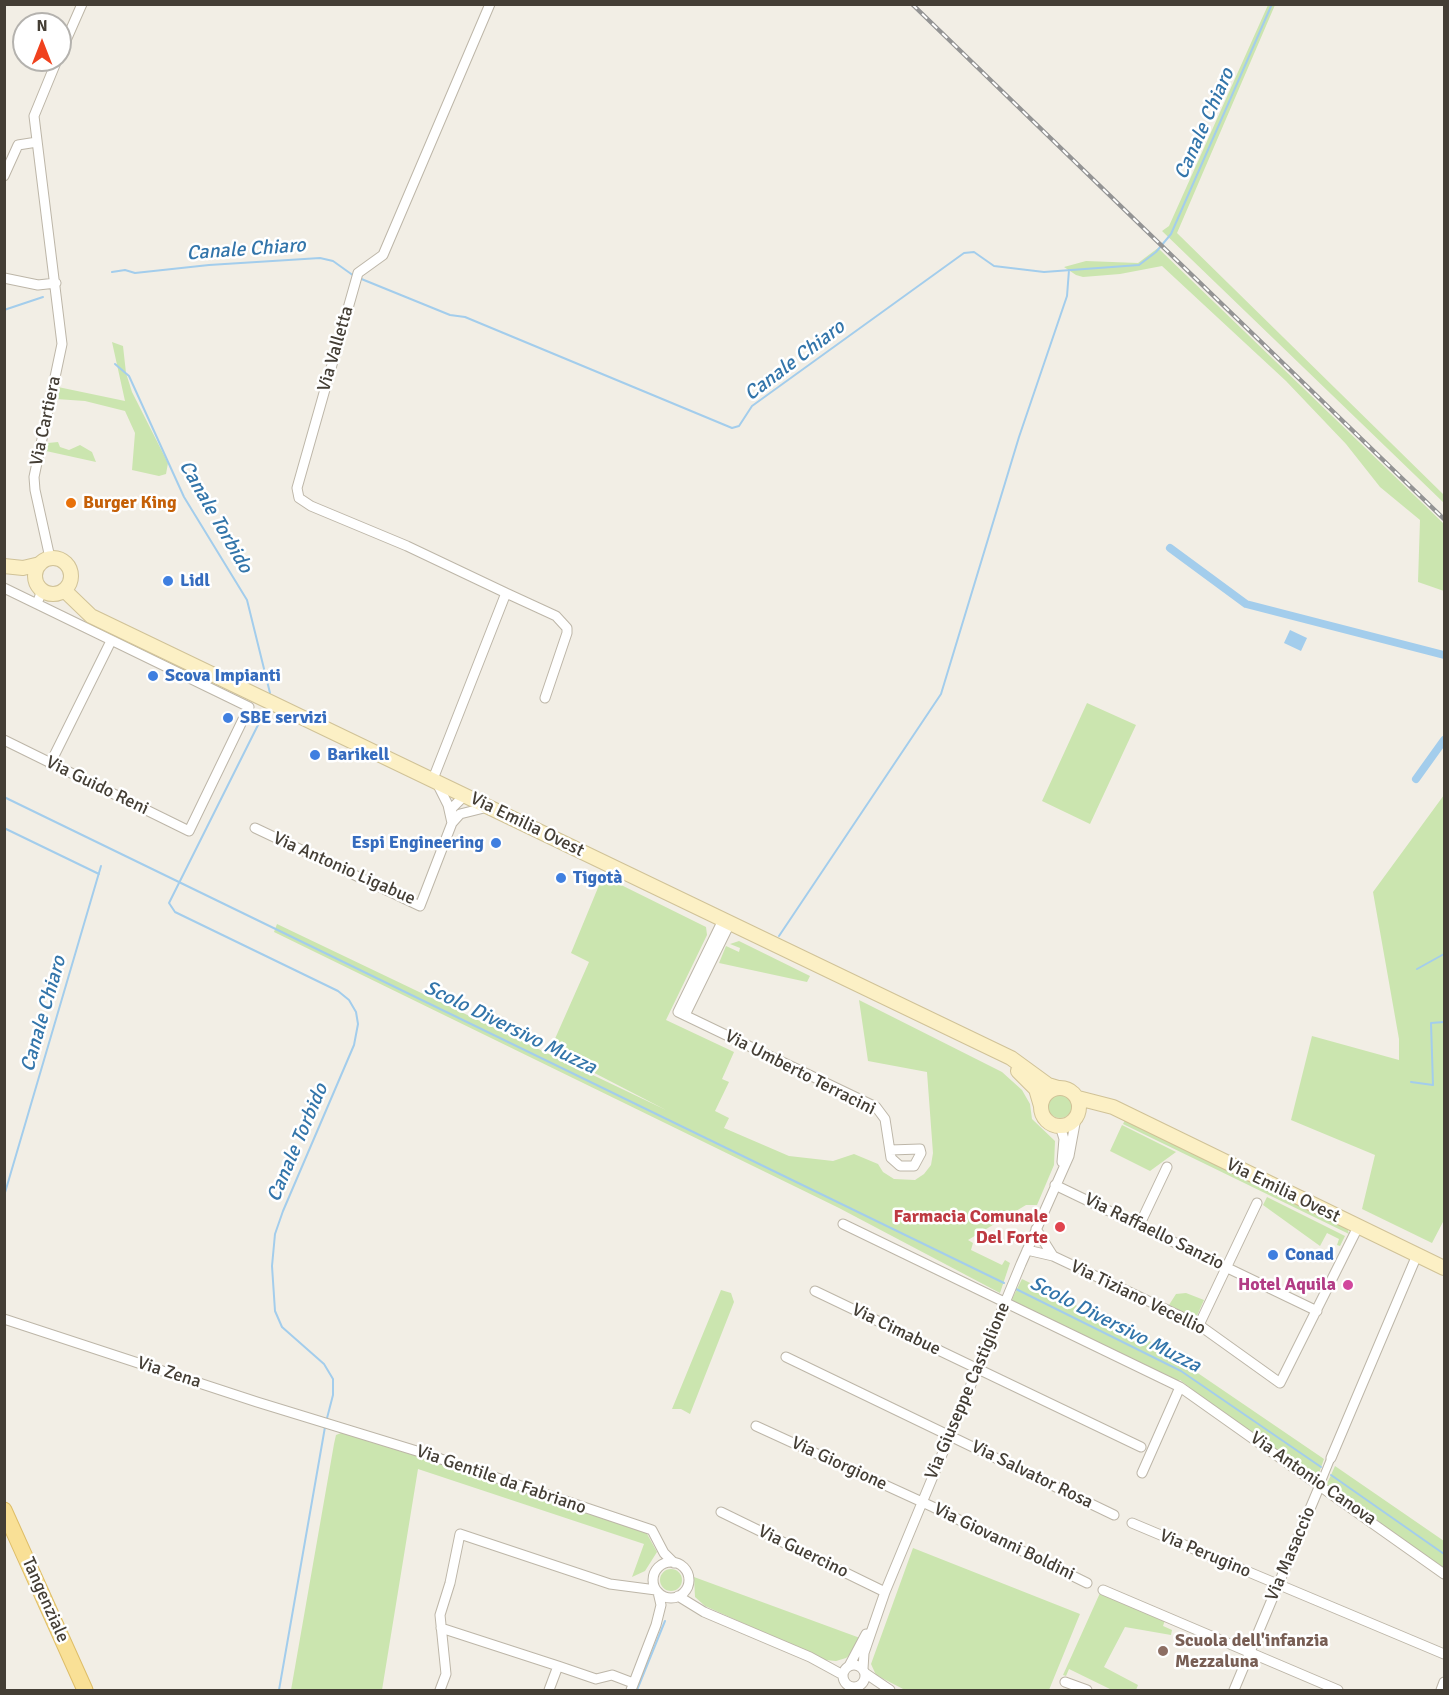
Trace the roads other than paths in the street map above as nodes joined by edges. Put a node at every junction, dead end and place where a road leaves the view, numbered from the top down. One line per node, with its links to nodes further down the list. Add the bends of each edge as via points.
1 (82, 4): 3 (street)
2 (490, 4): 15 (street, Via Valletta, via 383,255 357,276 298,482 299,498 311,506)
3 (72, 27)
4 (52, 72): 5 (street, Via Cartiera, via 34,116)
5 (37, 142): 6 (street, via 18,145); 8 (street, Via Cartiera)
6 (4, 176)
7 (4, 278): 8 (street, via 38,285)
8 (56, 283): 9 (street, Via Cartiera, via 62,350 34,477)
9 (45, 561): 10 (main road, via 23,568); 12 (main road); 14 (main road, via 62,560 70,569 70,580)
10 (4, 566)
11 (4, 573): 12 (main road)
12 (39, 585): 14 (main road, via 53,593); 16 (street)
13 (4, 588): 16 (street)
14 (64, 590): 21 (main road, Via Emilia Ovest, via 91,616)
15 (506, 593): 18 (street, Via Valletta, via 556,616 567,628); 21 (street)
16 (37, 604): 17 (street)
17 (111, 641): 20 (street); 20 (street, Via Guido Reni, via 249,707 189,831)
18 (545, 698)
19 (4, 740): 20 (street, Via Guido Reni)
20 (50, 764)
21 (434, 779): 22 (main road, Via Emilia Ovest); 24 (street)
22 (465, 795): 23 (main road, Via Emilia Ovest); 24 (street, Via Antonio Ligabue)
23 (489, 806): 24 (street); 26 (main road, Via Emilia Ovest)
24 (454, 817): 25 (street, Via Antonio Ligabue, via 420,906)
25 (255, 828)
26 (727, 922): 27 (main road, Via Emilia Ovest); 34 (street, Via Umberto Terracini, via 681,1013 876,1107 885,1119)
27 (996, 1053): 28 (main road, Via Emilia Ovest, via 1019,1062); 30 (main road, Via Emilia Ovest, via 1036,1089)
28 (1058, 1088): 29 (main road, via 1070,1090); 30 (main road, via 1047,1093)
29 (1078, 1098): 31 (main road, Via Emilia Ovest, via 1102,1103); 32 (main road)
30 (1041, 1106): 33 (main road, via 1048,1122)
31 (1121, 1113): 32 (main road, Via Emilia Ovest, via 1100,1110); 41 (main road, Via Emilia Ovest)
32 (1078, 1116): 33 (main road); 36 (street, Via Giuseppe Castiglione, via 1072,1147)
33 (1060, 1126): 36 (street, Via Giuseppe Castiglione, via 1064,1150)
34 (890, 1150)
35 (1167, 1167): 40 (street)
36 (1060, 1172): 37 (street, Via Giuseppe Castiglione)
37 (1055, 1185): 40 (street, Via Raffaello Sanzio); 42 (street, Via Giuseppe Castiglione)
38 (1257, 1203): 48 (street)
39 (843, 1224): 51 (street, Via Antonio Canova)
40 (1139, 1226): 48 (street, Via Raffaello Sanzio)
41 (1358, 1227): 46 (main road, Via Emilia Ovest); 52 (street)
42 (1036, 1229): 43 (street, Via Giuseppe Castiglione); 44 (street, Via Tiziano Vecellio)
43 (1032, 1239): 44 (street, Via Tiziano Vecellio); 45 (street, Via Giuseppe Castiglione)
44 (1046, 1247): 47 (street, Via Tiziano Vecellio)
45 (1027, 1250): 47 (street, Via Tiziano Vecellio); 51 (street, Via Giuseppe Castiglione)
46 (1417, 1255): 49 (main road, Via Emilia Ovest); 62 (street)
47 (1053, 1256): 54 (street, Via Tiziano Vecellio)
48 (1226, 1267): 52 (street, Via Raffaello Sanzio); 54 (street)
49 (1444, 1268)
50 (815, 1291): 56 (street, Via Cimabue)
51 (1006, 1302): 56 (street, Via Giuseppe Castiglione); 57 (street, Via Antonio Canova)
52 (1317, 1311): 54 (street, Via Tiziano Vecellio, via 1280,1383)
53 (4, 1319): 58 (street, Via Zena)
54 (1199, 1325)
55 (786, 1357): 60 (street, Via Salvator Rosa)
56 (977, 1368): 60 (street, Via Giuseppe Castiglione); 61 (street, Via Cimabue)
57 (1180, 1387): 63 (street); 64 (street, Via Antonio Canova)
58 (335, 1426): 70 (street, Via Gentile da Fabriano, via 652,1530)
59 (756, 1426): 65 (street, Via Giorgione)
60 (950, 1435): 65 (street, Via Giuseppe Castiglione); 68 (street, Via Salvator Rosa)
61 (1141, 1447)
62 (1331, 1458): 64 (street)
63 (1142, 1473)
64 (1320, 1485): 73 (street, Via Antonio Canova); 76 (street, Via Masaccio)
65 (922, 1502): 74 (street, Via Giovanni Boldini); 80 (street, Via Giuseppe Castiglione)
66 (4, 1510): 95 (main road, Tangenziale)
67 (721, 1512): 80 (street, Via Guercino)
68 (1114, 1515)
69 (1132, 1523): 76 (street, Via Perugino)
70 (660, 1545): 71 (street, Via Gentile da Fabriano); 72 (street)
71 (674, 1563): 72 (street); 75 (street, via 687,1573)
72 (656, 1571): 77 (street, via 642,1583); 79 (street)
73 (1444, 1574)
74 (1087, 1583)
75 (688, 1584): 81 (street); 83 (street, via 694,1601)
76 (1278, 1585): 86 (street, Via Masaccio); 87 (street, Via Perugino)
77 (621, 1587): 79 (street); 85 (street, via 460,1534 440,1615)
78 (1103, 1590): 86 (street)
79 (657, 1591): 81 (street, via 667,1598); 84 (street, via 661,1605)
80 (885, 1592): 82 (street, Via Giuseppe Castiglione)
81 (676, 1597): 83 (street); 84 (street)
82 (878, 1611): 89 (street, Via Giuseppe Castiglione); 90 (street, Via Giuseppe Castiglione, via 864,1653)
83 (708, 1612): 89 (street)
84 (656, 1625): 93 (street)
85 (441, 1628): 88 (street); 96 (street, via 446,1674)
86 (1250, 1652): 102 (street, Via Masaccio); 103 (street)
87 (1444, 1654)
88 (558, 1666): 93 (street, via 596,1679 612,1675); 97 (street)
89 (846, 1671): 90 (street, via 857,1665); 94 (street, via 847,1684); 98 (street, Via Giuseppe Castiglione)
90 (864, 1671): 94 (street, Via Giuseppe Castiglione); 100 (street)
91 (1065, 1682): 101 (street)
92 (1444, 1682): 104 (street)
93 (632, 1687)
94 (855, 1687): 99 (street)
95 (85, 1690)
96 (440, 1690)
97 (549, 1690)
98 (841, 1690)
99 (882, 1690)
100 (890, 1690)
101 (1087, 1690)
102 (1234, 1690)
103 (1338, 1690)
104 (1441, 1690)

